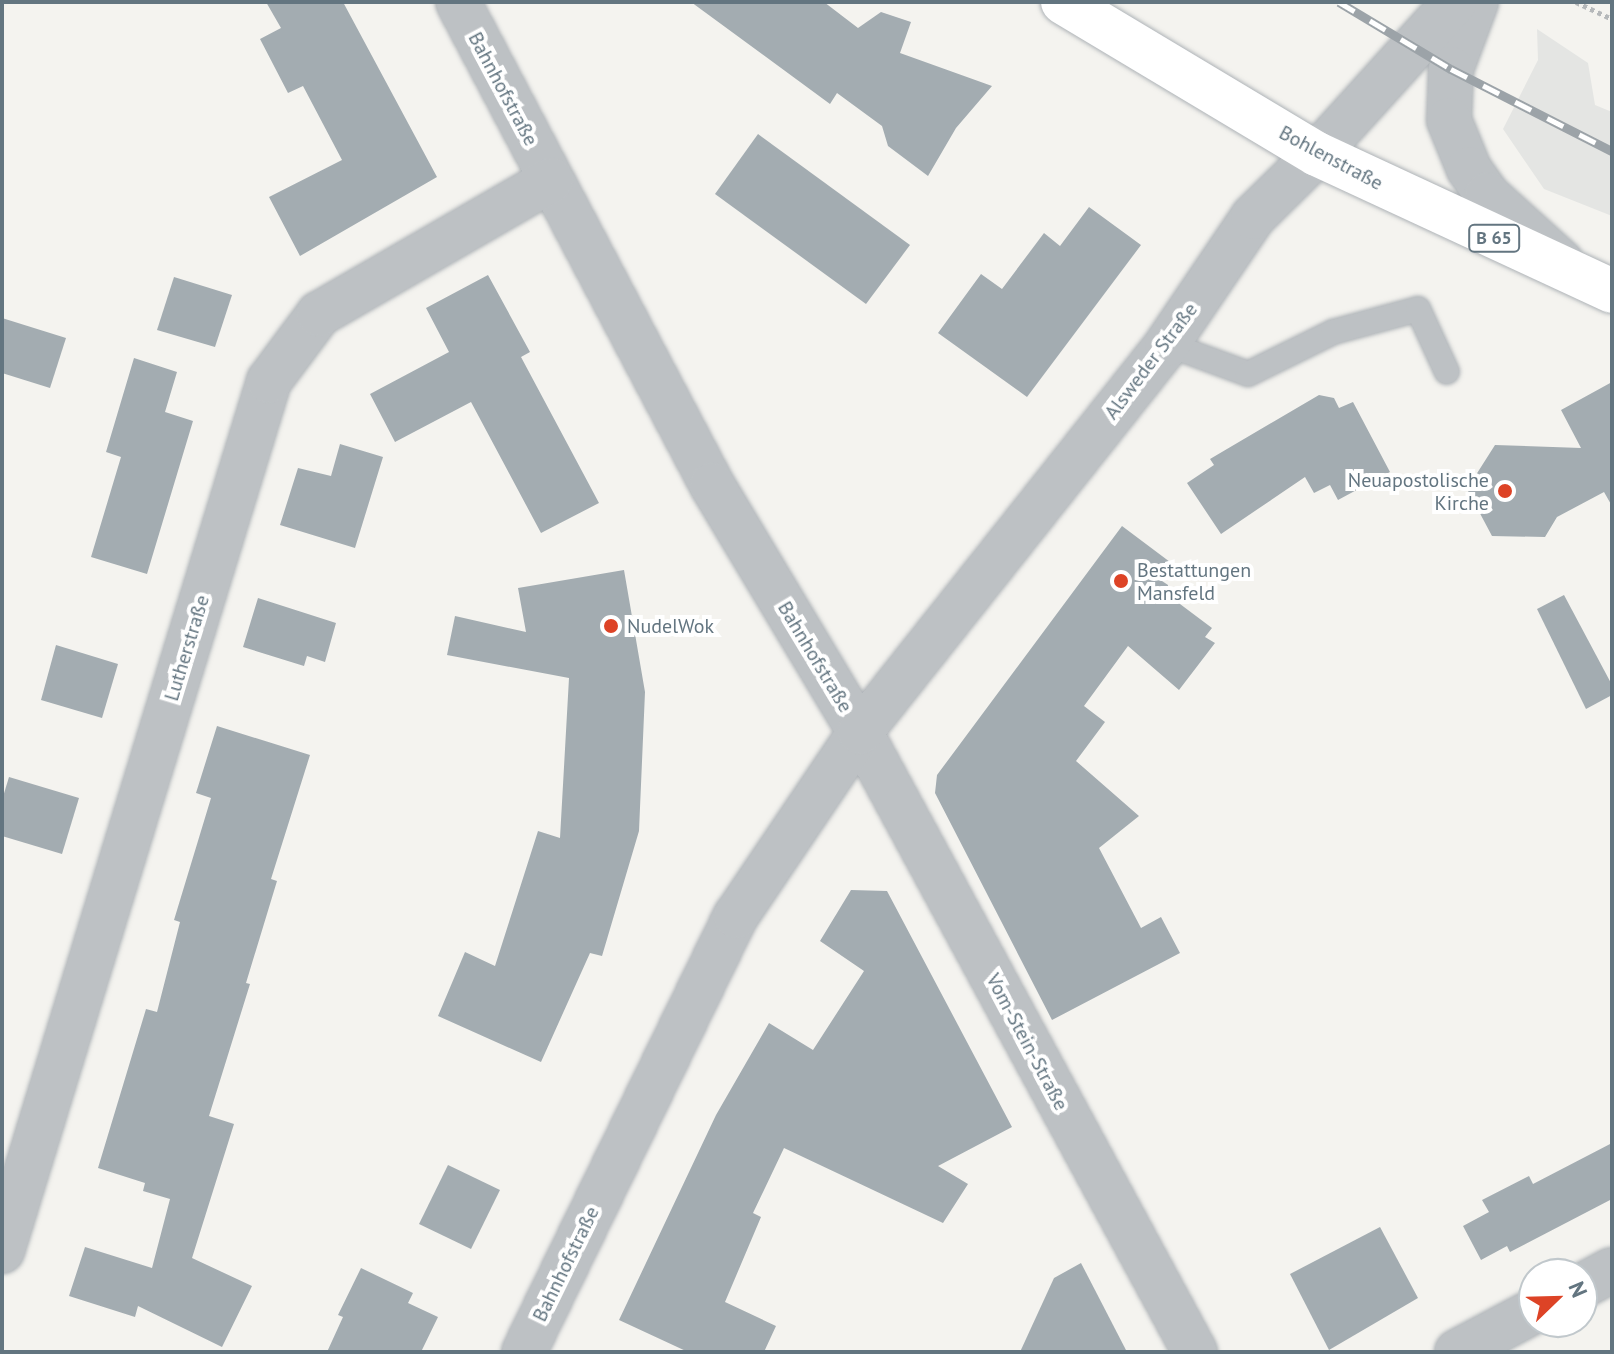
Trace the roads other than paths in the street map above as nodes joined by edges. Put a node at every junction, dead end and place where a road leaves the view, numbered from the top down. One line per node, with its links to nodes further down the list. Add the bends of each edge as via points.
1 (458, 2): 6 (street, Bahnhofstraße)
2 (1063, 2): 5 (main road, Bohlenstraße / B 65)
3 (1455, 2): 5 (street, Alsweder Straße)
4 (1476, 2): 7 (street, via 1451,69 1449,120 1469,169 1487,195)
5 (1317, 154): 7 (main road, Bohlenstraße / B 65); 8 (street, Alsweder Straße, via 1253,217)
6 (551, 180): 10 (street, Bahnhofstraße, via 712,485); 11 (street, Lutherstraße, via 319,314 269,381)
7 (1597, 286)
8 (1167, 344): 9 (lane, via 1248,374 1333,332 1418,309); 10 (street, Alsweder Straße)
9 (1447, 372)
10 (860, 732): 13 (street, Bahnhofstraße, via 736,916); 14 (street, Vom-Stein-Straße)
11 (2, 1251)
12 (1518, 1320): 15 (street)
13 (524, 1352)
14 (1195, 1352)
15 (1457, 1352)

